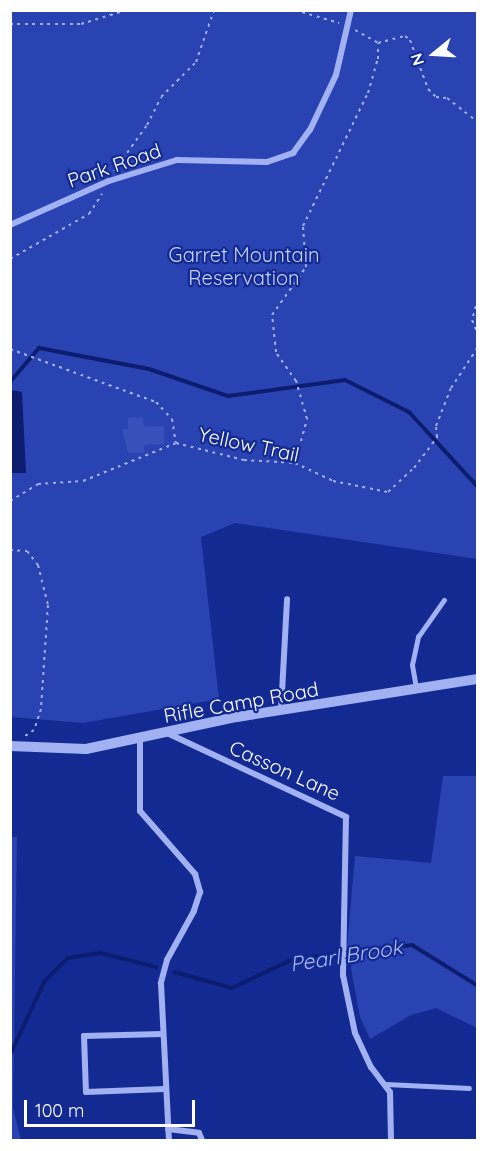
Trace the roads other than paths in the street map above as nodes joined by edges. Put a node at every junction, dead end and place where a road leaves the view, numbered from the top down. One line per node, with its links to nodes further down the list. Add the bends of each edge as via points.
1 (351, 10): 2 (street, Park Road, via 336,75 310,130 293,153 267,162 177,160 110,181)
2 (10, 225)
3 (287, 599): 7 (street)
4 (444, 600): 6 (lane, via 418,637 412,666)
5 (477, 679): 6 (street, Rifle Camp Road)
6 (417, 690): 7 (street, Rifle Camp Road)
7 (280, 711): 8 (street, Rifle Camp Road)
8 (166, 733): 9 (street, Rifle Camp Road); 12 (street, Casson Lane, via 346,817 343,975 355,1033 371,1066)
9 (140, 740): 10 (street, Rifle Camp Road, via 60,750); 11 (street, via 140,812 195,874 200,892 167,960 161,983)
10 (10, 746)
11 (162, 1034): 14 (street); 14 (street, via 84,1036 86,1092)
12 (386, 1084): 13 (lane); 18 (street, Casson Lane, via 393,1101)
13 (469, 1088)
14 (164, 1089): 15 (street)
15 (168, 1129): 16 (street); 17 (street, via 199,1133)
16 (170, 1140)
17 (202, 1140)
18 (391, 1140)

